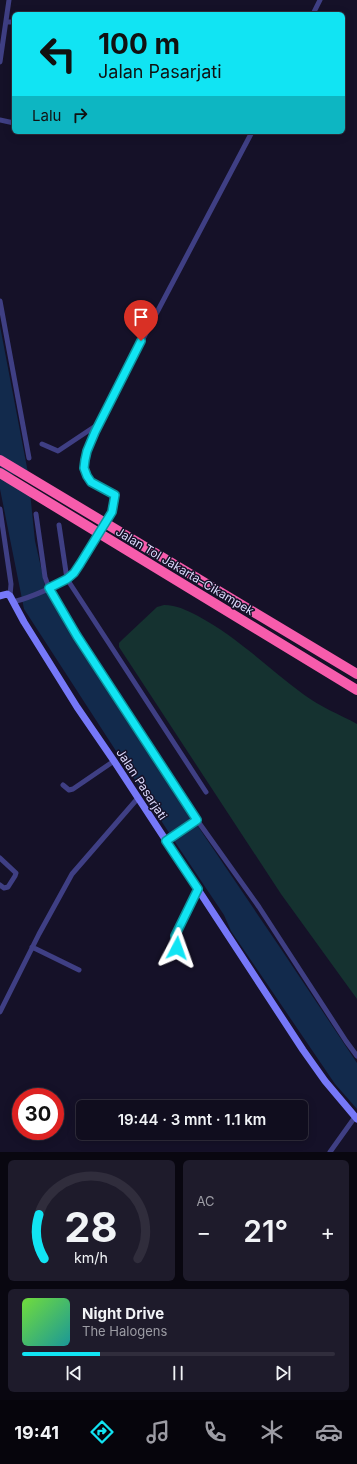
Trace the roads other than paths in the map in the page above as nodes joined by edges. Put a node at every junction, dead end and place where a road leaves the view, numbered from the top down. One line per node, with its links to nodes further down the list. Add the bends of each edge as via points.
1 (9, 0): 4 (street)
2 (320, 0): 3 (street)
3 (314, 12)
4 (7, 22): 5 (street); 6 (street)
5 (12, 22)
6 (0, 62)
7 (0, 120): 8 (street)
8 (12, 123)
9 (251, 134): 11 (street)
10 (0, 301): 13 (street)
11 (100, 423): 12 (street, via 58,451); 19 (street, bridge, via 87,451 84,468 91,482 115,495 114,505 92,547)
12 (42, 444)
13 (29, 458)
14 (0, 460): 25 (highway, Jalan Tol Jakarta–Cikampek)
15 (0, 474): 23 (highway, Jalan Tol Jakarta–Cikampek)
16 (0, 509): 22 (street)
17 (36, 514): 20 (street)
18 (59, 525): 19 (street)
19 (67, 579): 20 (street); 29 (street)
20 (47, 589): 22 (street); 31 (street)
21 (0, 596): 22 (main road, via 6,594)
22 (13, 598): 27 (main road, Jalan Pasarjati, via 73,700)
23 (220, 608): 24 (highway); 26 (highway, Jalan Tol Jakarta–Cikampek)
24 (261, 641)
25 (357, 674)
26 (357, 690)
27 (114, 761): 28 (street, via 73,789 69,790); 30 (main road, Jalan Pasarjati)
28 (63, 785)
29 (206, 792)
30 (138, 798): 32 (main road, Jalan Pasarjati); 36 (street, via 72,874)
31 (197, 820): 32 (street); 40 (street, via 259,907)
32 (169, 839): 35 (main road, Jalan Pasarjati)
33 (0, 858): 34 (street, via 16,873 8,887)
34 (0, 885)
35 (198, 889): 37 (street, via 175,936 177,946); 41 (main road, Jalan Pasarjati, via 317,1072)
36 (32, 947): 38 (street); 39 (street)
37 (173, 953)
38 (79, 970)
39 (0, 1012)
40 (357, 1056)
41 (356, 1118): 42 (street)
42 (330, 1152)

